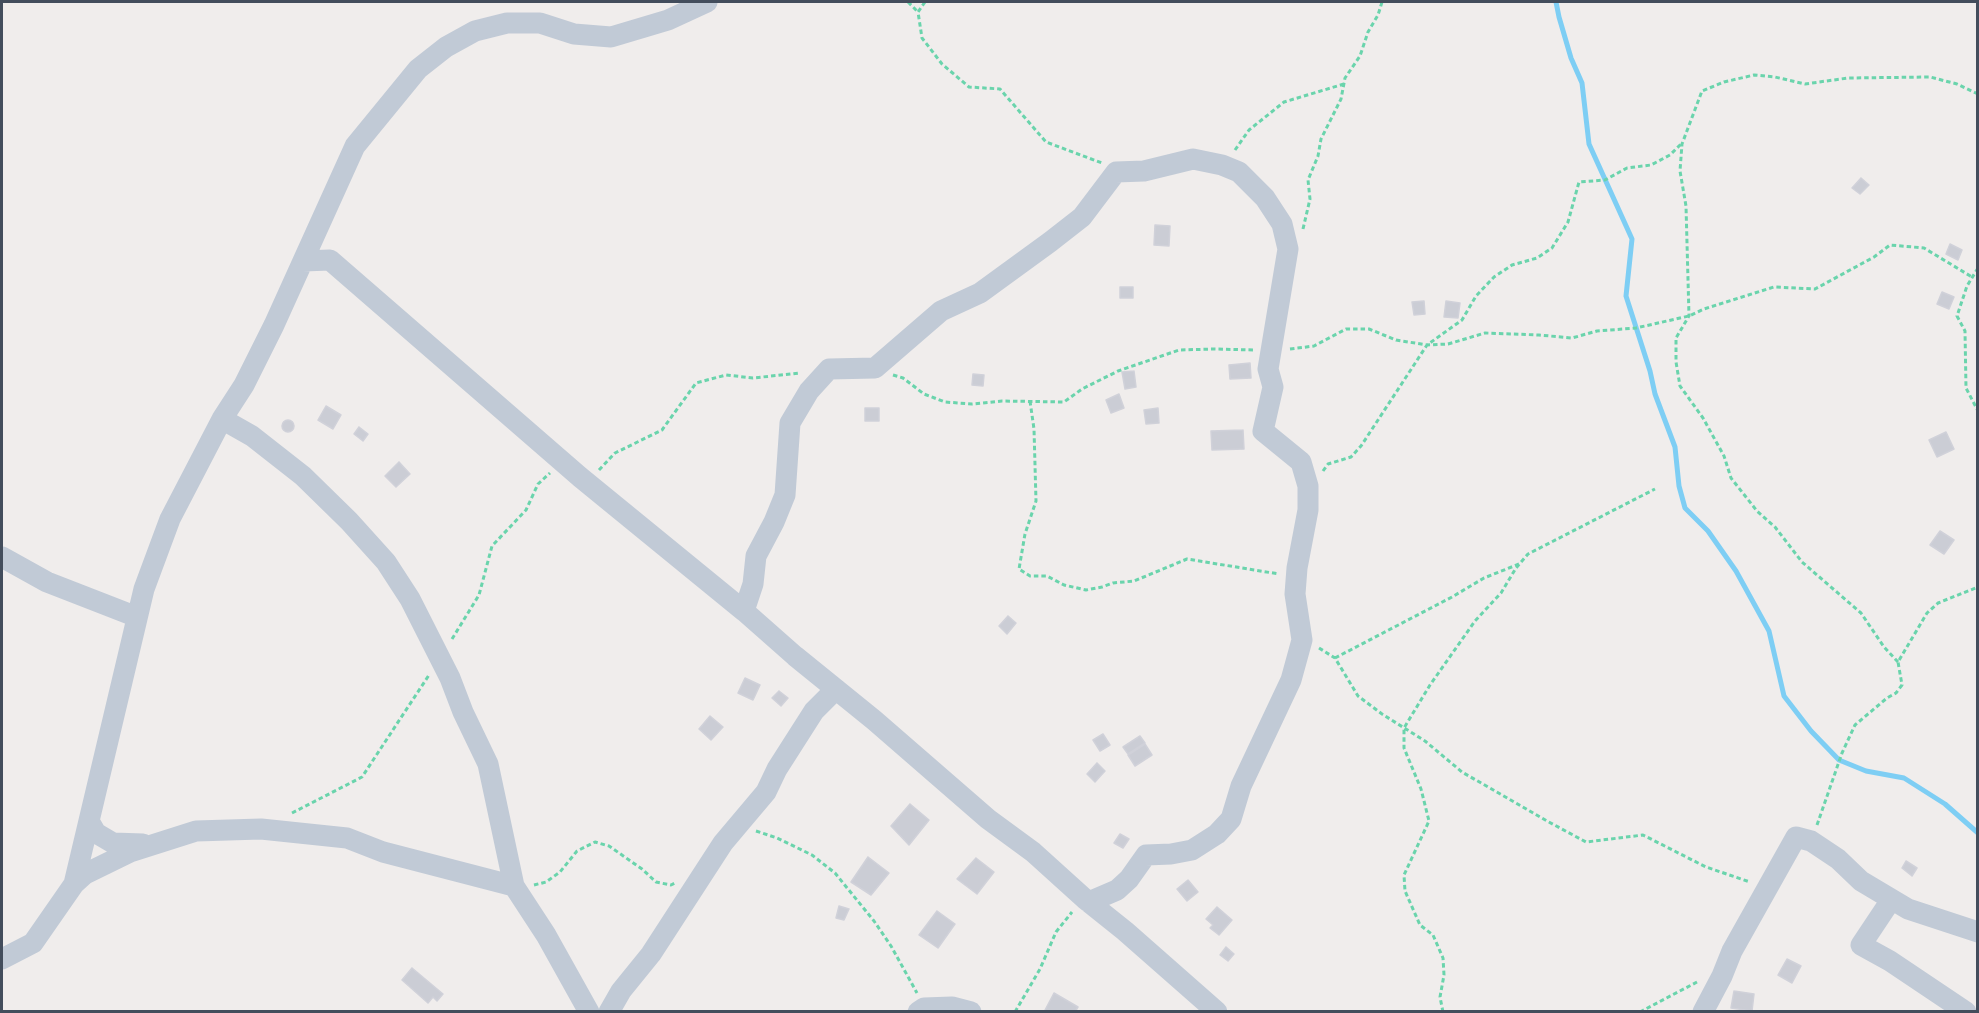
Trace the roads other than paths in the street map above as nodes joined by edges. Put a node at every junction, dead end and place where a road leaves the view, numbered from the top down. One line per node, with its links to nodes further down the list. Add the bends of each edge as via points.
1 (707, 2): 2 (street, via 668,20 611,37 574,34 540,23 507,23 475,31 446,47 418,69 355,146)
2 (303, 261): 3 (street, via 254,365); 5 (street, via 330,260 580,477)
3 (222, 419): 6 (street, via 170,519); 11 (street, via 252,436 310,483 386,562 410,599 488,764)
4 (2, 557): 6 (street, via 47,582)
5 (744, 611): 7 (street); 13 (street, via 753,584 756,556 785,495 790,423 809,391 829,369 875,368 941,311 980,293 1082,217 1116,172 1144,171 1193,159 1239,172 1265,198 1282,224 1288,249 1268,369 1273,387 1263,431 1301,462 1308,492 1295,594 1302,640 1291,680 1241,786 1231,819 1192,850 1146,855 1117,890)
6 (137, 617): 8 (street)
7 (836, 689): 13 (street); 18 (street, via 814,711 766,792 723,843)
8 (89, 821): 9 (street, via 96,833 113,843); 10 (street)
9 (153, 845): 10 (street, via 85,874); 11 (street, via 196,831 261,829 347,838 383,852)
10 (74, 884): 15 (street, via 33,943)
11 (514, 886): 17 (street)
12 (1891, 900): 14 (street); 21 (street, via 1860,881 1838,859 1811,841 1796,837); 22 (street, via 1861,945)
13 (1089, 902): 20 (street)
14 (1977, 932)
15 (2, 959)
16 (921, 1010): 19 (street, via 952,1007)
17 (589, 1011)
18 (609, 1011)
19 (971, 1011)
20 (1217, 1011)
21 (1703, 1011)
22 (1966, 1011)

